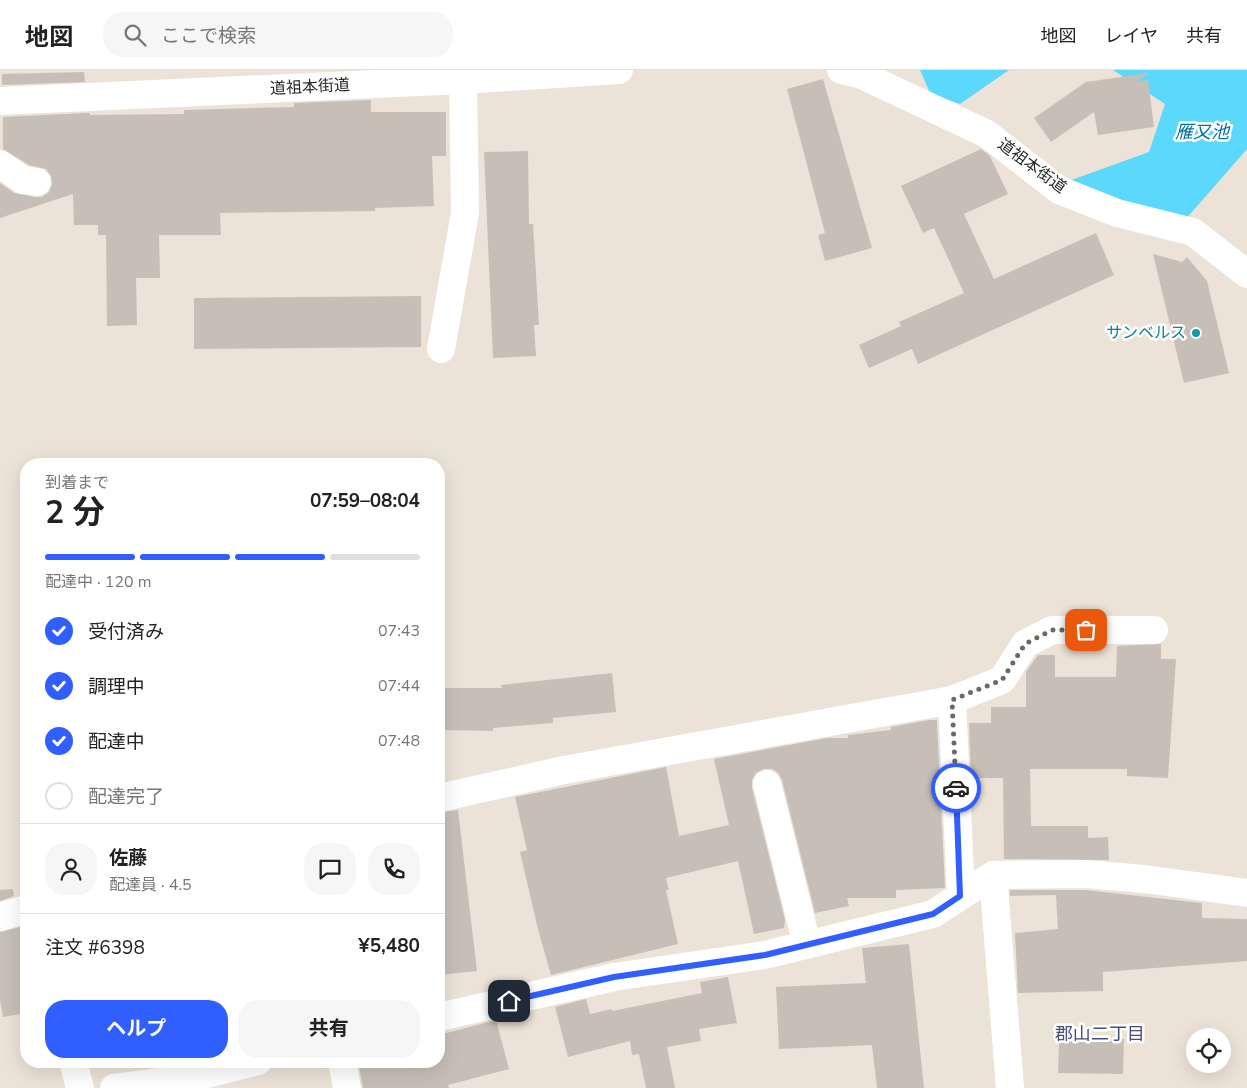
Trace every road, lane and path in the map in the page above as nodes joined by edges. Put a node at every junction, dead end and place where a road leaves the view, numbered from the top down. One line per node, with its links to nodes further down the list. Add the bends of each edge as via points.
1 (619, 70): 3 (street, 道祖本街道)
2 (841, 70): 7 (street, 道祖本街道, via 862,75 987,134 1059,190 1117,213 1193,232)
3 (463, 80): 4 (street, 道祖本街道); 8 (street, via 465,213)
4 (0, 102)
5 (0, 164): 6 (street, via 23,180)
6 (37, 182)
7 (1247, 274)
8 (442, 350)
9 (1154, 630): 10 (street, via 1052,630 1025,644 1002,680)
10 (952, 700): 12 (street, via 574,768); 15 (street)
11 (767, 784): 18 (street)
12 (445, 797)
13 (993, 875): 14 (street, via 1086,874); 15 (street); 26 (street)
14 (1247, 893)
15 (960, 896): 18 (street, via 933,914)
16 (20, 911): 17 (street)
17 (0, 918)
18 (807, 945): 19 (street, via 765,955 614,977)
19 (445, 1016)
20 (75, 1068): 23 (street)
21 (230, 1068): 24 (street, via 191,1078)
22 (343, 1068): 25 (street)
23 (80, 1088)
24 (114, 1088)
25 (347, 1088)
26 (1010, 1088)

